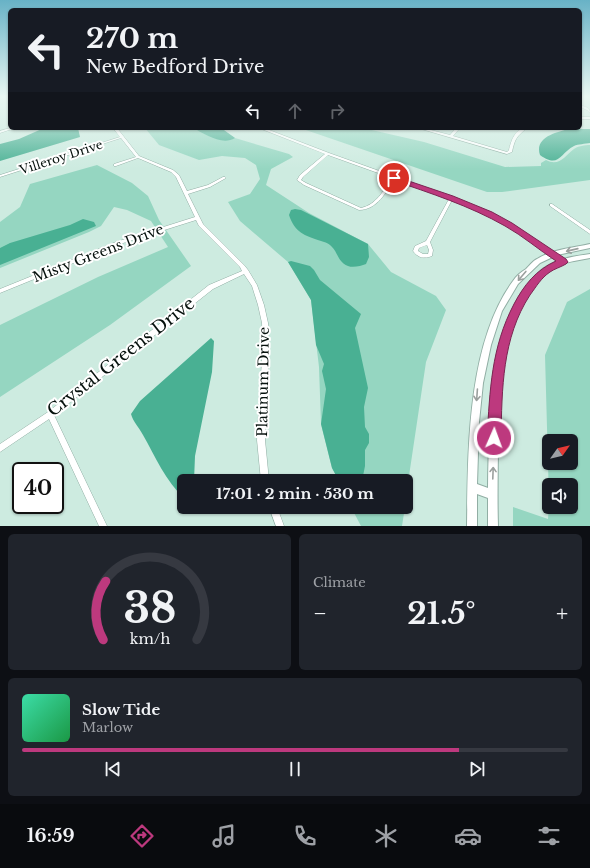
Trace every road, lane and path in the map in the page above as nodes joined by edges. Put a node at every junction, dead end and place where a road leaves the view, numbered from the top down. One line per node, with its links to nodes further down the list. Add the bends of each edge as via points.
1 (117, 130): 7 (street, Platinum Drive)
2 (267, 130): 8 (street)
3 (428, 130): 6 (street)
4 (456, 130): 6 (street)
5 (522, 130): 6 (street, via 512,140 511,151 507,154)
6 (451, 136)
7 (122, 137): 9 (street, Platinum Drive); 11 (street, Villeroy Drive)
8 (328, 154): 13 (street); 13 (street, via 299,180 361,209 369,209 374,205)
9 (138, 157): 10 (street); 14 (street, Platinum Drive, via 176,174)
10 (115, 165)
11 (0, 176)
12 (224, 178): 14 (street)
13 (394, 178): 15 (street)
14 (186, 193): 17 (street, Platinum Drive)
15 (451, 198): 19 (street); 21 (street, via 510,225)
16 (551, 205): 18 (street)
17 (197, 218): 24 (street, Platinum Drive); 25 (street, Misty Greens Drive, via 118,243)
18 (590, 232)
19 (428, 242)
20 (590, 246): 21 (street, one-way to 21)
21 (554, 254): 23 (street); 29 (street, one-way to 29, via 538,261 525,272 509,291 495,320 484,352 478,386)
22 (590, 256): 23 (street)
23 (563, 262): 30 (street, one-way to 23, via 496,395 502,346 510,322 536,278 547,269)
24 (246, 271): 26 (street, Crystal Greens Drive, via 211,287); 28 (street, Platinum Drive, via 259,299 266,330 261,440)
25 (0, 291)
26 (50, 414): 27 (street, Crystal Greens Drive); 32 (street)
27 (0, 448)
28 (264, 474)
29 (472, 487): 30 (street); 34 (street)
30 (492, 495): 35 (street)
31 (275, 514): 33 (street)
32 (103, 526)
33 (280, 526)
34 (472, 526)
35 (493, 526)

